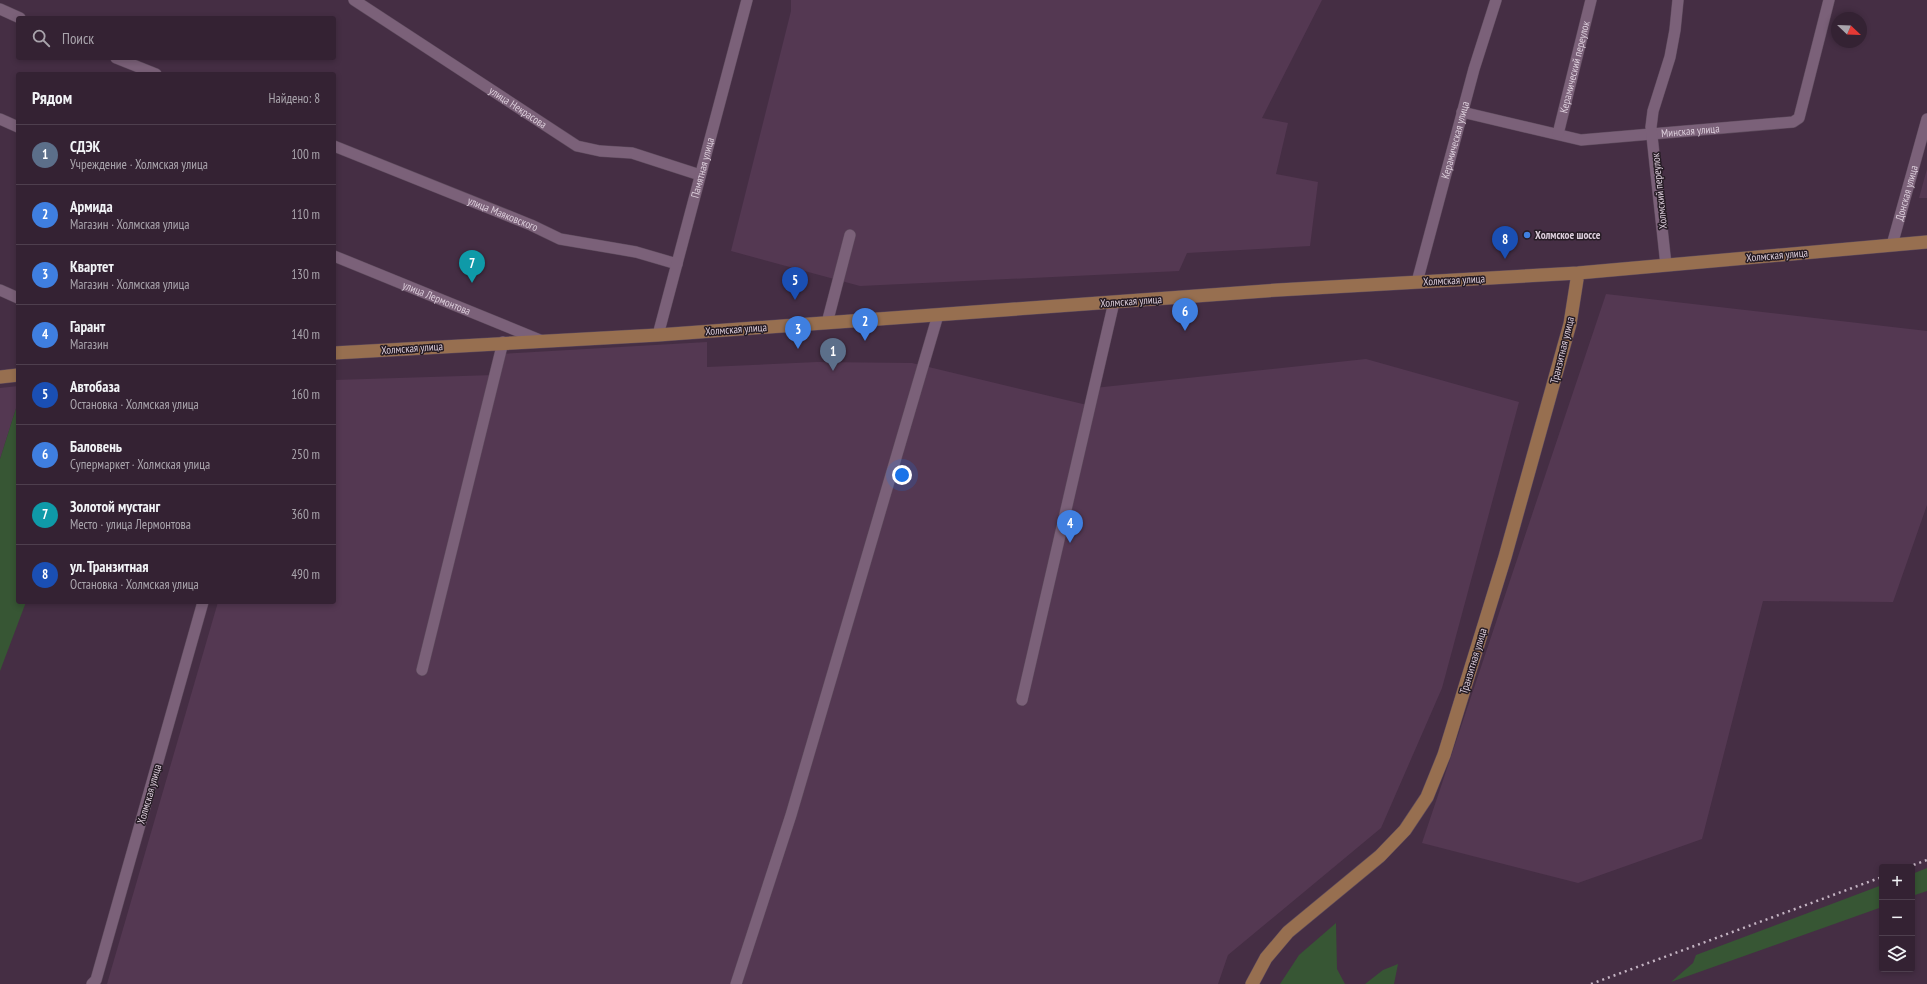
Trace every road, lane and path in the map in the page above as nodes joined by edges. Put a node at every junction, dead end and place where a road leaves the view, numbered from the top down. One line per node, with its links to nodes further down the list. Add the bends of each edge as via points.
1 (354, 0): 18 (street, улица Некрасова, via 577,146 600,151 632,153)
2 (747, 0): 18 (street, Памятная улица)
3 (1496, 0): 11 (street, Керамическая улица)
4 (1591, 0): 15 (street, Керамический переулок)
5 (1678, 0): 16 (street, Холмский переулок, via 1670,57 1653,111)
6 (1829, 0): 16 (street, Минская улица, via 1799,118 1793,122)
7 (0, 9): 8 (street)
8 (16, 16)
9 (121, 60): 10 (street)
10 (151, 72)
11 (1462, 112): 15 (street, Минская улица); 26 (street, Керамическая улица)
12 (0, 119): 14 (street)
13 (1927, 119): 21 (street, Донская улица)
14 (16, 126)
15 (1558, 134): 16 (street, Минская улица, via 1582,140)
16 (1653, 134): 24 (street, Холмский переулок)
17 (336, 147): 23 (street, улица Маяковского, via 560,239 636,252)
18 (700, 175): 23 (street, Памятная улица)
19 (850, 234): 31 (street)
20 (1927, 242): 21 (main road, Холмская улица)
21 (1892, 245): 24 (main road, Холмская улица)
22 (336, 257): 33 (street, улица Лермонтова)
23 (677, 264): 32 (street, Памятная улица)
24 (1666, 266): 25 (main road, Холмская улица)
25 (1578, 273): 26 (main road, Холмская улица); 43 (main road, Транзитная улица, via 1570,324 1505,556 1444,755 1427,797 1405,830 1380,856 1288,932 1266,958)
26 (1417, 282): 29 (main road, Холмская улица)
27 (0, 290): 28 (street)
28 (16, 297)
29 (1114, 302): 30 (main road, Холмская улица); 40 (street)
30 (938, 315): 31 (main road, Холмская улица); 42 (street, via 790,815)
31 (827, 323): 32 (main road, Холмская улица)
32 (658, 335): 33 (main road, Холмская улица)
33 (540, 340): 34 (main road, Холмская улица)
34 (503, 342): 35 (main road, Холмская улица); 39 (street)
35 (336, 353)
36 (16, 376): 37 (main road)
37 (0, 377)
38 (202, 604): 41 (street, Холмская улица, via 96,980)
39 (422, 670)
40 (1022, 700)
41 (92, 984)
42 (736, 984)
43 (1252, 984)

